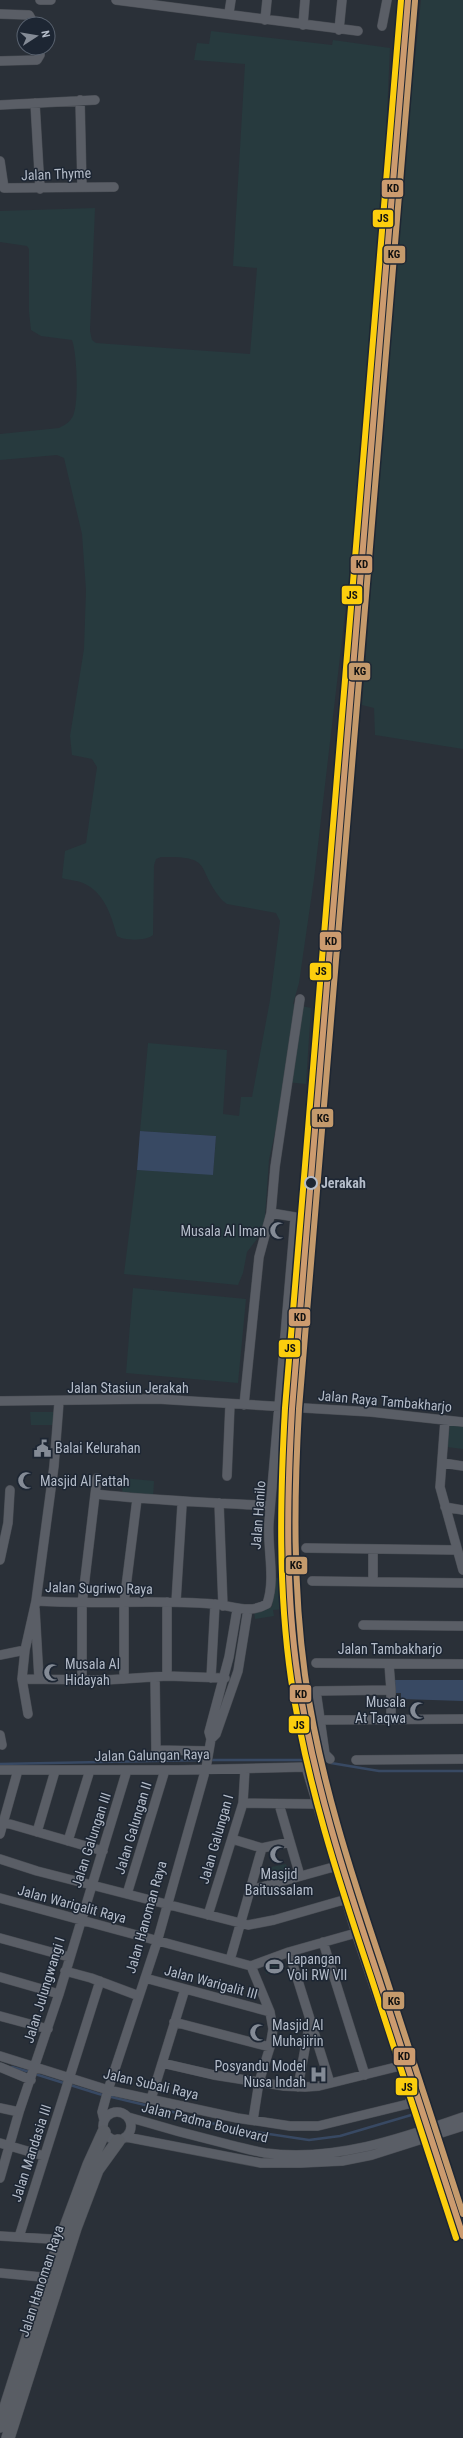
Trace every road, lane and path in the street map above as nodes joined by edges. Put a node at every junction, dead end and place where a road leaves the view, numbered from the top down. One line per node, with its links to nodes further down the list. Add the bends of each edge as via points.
1 (40, 0): 2 (street)
2 (51, 0)
3 (117, 0): 9 (street)
4 (231, 0): 11 (street)
5 (267, 0): 14 (street)
6 (305, 0): 15 (street)
7 (342, 0): 17 (street)
8 (387, 0): 16 (street)
9 (155, 2): 10 (street)
10 (193, 4): 11 (street)
11 (230, 13): 14 (street)
12 (0, 14): 13 (street)
13 (30, 16)
14 (265, 20): 15 (street)
15 (303, 25): 17 (street)
16 (382, 26)
17 (339, 30): 18 (street)
18 (358, 31)
19 (39, 56): 20 (street, via 37,60)
20 (0, 61)
21 (80, 100): 22 (street); 23 (street); 26 (street)
22 (95, 100)
23 (35, 103): 24 (street); 28 (street)
24 (0, 105)
25 (0, 161): 28 (street, Jalan Thyme, via 4,188)
26 (82, 187): 27 (street, Jalan Thyme); 28 (street, Jalan Thyme)
27 (114, 187)
28 (40, 189)
29 (300, 999): 30 (street, via 275,1167)
30 (271, 1213): 34 (street, via 259,1257); 35 (street, Jalan Hanilo, via 295,1217)
31 (0, 1401): 32 (street, Jalan Stasiun Jerakah)
32 (59, 1402): 33 (street, Jalan Stasiun Jerakah, via 157,1399); 59 (street, via 54,1466)
33 (230, 1404): 34 (street, Jalan Stasiun Jerakah); 40 (street)
34 (244, 1405): 35 (street, Jalan Stasiun Jerakah)
35 (280, 1408): 36 (street, Jalan Raya Tambakharjo, via 371,1412); 47 (street, Jalan Hanilo)
36 (445, 1420): 37 (street, Jalan Raya Tambakharjo); 38 (street)
37 (463, 1422)
38 (442, 1463): 39 (street); 48 (street, via 440,1487)
39 (463, 1466)
40 (227, 1476)
41 (97, 1478): 43 (street)
42 (10, 1490): 53 (street, via 8,1524)
43 (96, 1494): 44 (street); 61 (street)
44 (137, 1499): 45 (street); 60 (street)
45 (219, 1503): 47 (street); 62 (street)
46 (182, 1505): 58 (street)
47 (270, 1506): 63 (street, Jalan Hanilo, via 269,1598 263,1606)
48 (444, 1508): 49 (street); 52 (street)
49 (463, 1510)
50 (306, 1548): 51 (street)
51 (373, 1549): 52 (street); 56 (street)
52 (456, 1550): 54 (street)
53 (0, 1560)
54 (463, 1569)
55 (312, 1581): 56 (street)
56 (374, 1582): 57 (street)
57 (462, 1584)
58 (171, 1602): 60 (street, Jalan Sugriwo Raya); 62 (street, Jalan Sugriwo Raya); 76 (street)
59 (35, 1603): 61 (street, Jalan Sugriwo Raya); 69 (street, Jalan Sugriwo Raya); 80 (street)
60 (124, 1603): 61 (street, Jalan Sugriwo Raya); 81 (street)
61 (82, 1604): 83 (street)
62 (219, 1605): 64 (street, Jalan Sugriwo Raya); 78 (street)
63 (248, 1609): 64 (street, Jalan Sugriwo Raya); 68 (street)
64 (237, 1610): 67 (street)
65 (363, 1625): 66 (street)
66 (463, 1626)
67 (233, 1642): 68 (street); 71 (street)
68 (243, 1642): 72 (street)
69 (25, 1650): 70 (street); 82 (street, Jalan Sugriwo Raya)
70 (0, 1655)
71 (230, 1657): 72 (street); 79 (street)
72 (240, 1659): 90 (street, via 228,1706 216,1734)
73 (316, 1663): 74 (street, Jalan Tambakharjo)
74 (389, 1664): 75 (street, Jalan Tambakharjo); 84 (street)
75 (463, 1664)
76 (167, 1676): 77 (street); 78 (street)
77 (155, 1677): 81 (street); 92 (street, via 156,1750)
78 (212, 1678): 79 (street)
79 (224, 1678): 90 (street, via 209,1732)
80 (39, 1679): 82 (street); 83 (street)
81 (124, 1679): 83 (street)
82 (22, 1680): 85 (street, Jalan Sugriwo Raya)
83 (82, 1680)
84 (391, 1690): 86 (street); 88 (street, via 316,1691)
85 (28, 1714)
86 (391, 1719): 87 (street); 88 (street)
87 (463, 1719)
88 (318, 1720): 93 (street, via 325,1754)
89 (0, 1735): 91 (street)
90 (211, 1739): 92 (street)
91 (2, 1745)
92 (209, 1752): 96 (street, Jalan Hanoman Raya)
93 (330, 1759)
94 (463, 1759): 95 (street)
95 (356, 1760)
96 (206, 1767): 97 (street, Jalan Galungan Raya); 103 (street, Jalan Galungan Raya); 124 (street, Jalan Hanoman Raya)
97 (245, 1769): 104 (street, Jalan Galungan I); 106 (street, Jalan Galungan Raya, via 304,1766)
98 (0, 1770): 99 (street, Jalan Galungan Raya)
99 (18, 1770): 100 (street, Jalan Galungan Raya); 107 (street)
100 (55, 1770): 101 (street, Jalan Galungan Raya); 109 (street)
101 (90, 1770): 102 (street, Jalan Galungan Raya); 112 (street)
102 (127, 1770): 103 (street, Jalan Galungan Raya); 115 (street, Jalan Galungan III)
103 (165, 1770): 121 (street, Jalan Galungan II)
104 (243, 1803): 105 (street); 111 (street, Jalan Galungan I)
105 (279, 1804): 106 (street); 113 (street)
106 (317, 1804): 117 (street)
107 (4, 1807): 108 (street)
108 (3, 1822): 109 (street); 110 (street)
109 (37, 1832): 112 (street)
110 (0, 1834)
111 (232, 1839): 114 (street); 125 (street, Jalan Galungan I)
112 (68, 1841): 115 (street)
113 (290, 1842): 114 (street); 118 (street)
114 (262, 1848): 120 (street)
115 (103, 1850): 119 (street, Jalan Galungan III)
116 (0, 1859): 119 (street, Jalan Galungan II)
117 (337, 1866): 118 (street); 123 (street)
118 (300, 1876): 120 (street)
119 (91, 1884): 121 (street, Jalan Galungan II); 126 (street, Jalan Galungan III)
120 (251, 1890): 127 (street)
121 (127, 1894): 124 (street, Jalan Galungan II)
122 (0, 1898): 126 (street, Jalan Warigalit Raya)
123 (347, 1899): 127 (street, Jalan Galungan II, via 274,1920 250,1925); 128 (street)
124 (168, 1904): 125 (street, Jalan Galungan II); 130 (street, Jalan Hanoman Raya)
125 (208, 1915): 127 (street, Jalan Galungan II)
126 (80, 1920): 130 (street, Jalan Warigalit Raya); 133 (street, Jalan Julungwangi I)
127 (240, 1924): 134 (street)
128 (356, 1933): 131 (street); 151 (street)
129 (0, 1938): 133 (street)
130 (157, 1942): 134 (street, Jalan Warigalit Raya); 138 (street, Jalan Hanoman Raya)
131 (322, 1942): 132 (street); 154 (street)
132 (289, 1952): 135 (street); 145 (street)
133 (69, 1957): 136 (street, Jalan Julungwangi I)
134 (230, 1960): 135 (street, Jalan Warigalit Raya)
135 (251, 1966): 143 (street)
136 (65, 1971): 139 (street); 141 (street, Jalan Julungwangi I)
137 (0, 1977): 141 (street)
138 (145, 1978): 140 (street, Jalan Warigalit III); 142 (street, Jalan Hanoman Raya)
139 (100, 1981): 142 (street); 156 (street, Jalan Mandasia III)
140 (185, 1989): 143 (street, Jalan Warigalit III); 146 (street)
141 (59, 1994): 147 (street, Jalan Julungwangi I)
142 (139, 1996): 159 (street, Jalan Hanoman Raya)
143 (270, 2012): 148 (street, via 274,2029)
144 (0, 2016): 147 (street)
145 (310, 2020): 157 (street); 158 (street)
146 (174, 2022): 148 (street); 150 (street)
147 (48, 2029): 153 (street, Jalan Julungwangi I)
148 (270, 2047): 155 (street)
149 (0, 2056): 153 (street, Jalan Subali Raya)
150 (162, 2063): 155 (street); 160 (street)
151 (400, 2066): 154 (street); 166 (street, Jalan Subali Raya, via 412,2098 408,2104 318,2126 290,2126)
152 (0, 2067): 153 (street)
153 (34, 2073): 156 (street, Jalan Subali Raya); 162 (street, Jalan Julungwangi I)
154 (364, 2075): 157 (street)
155 (259, 2082): 158 (street); 166 (street)
156 (69, 2083): 159 (street, Jalan Subali Raya); 176 (street, Jalan Mandasia III)
157 (330, 2083): 158 (street)
158 (298, 2087)
159 (106, 2097): 160 (street, Jalan Subali Raya); 163 (street, via 108,2110); 167 (street, Jalan Hanoman Raya)
160 (151, 2099): 166 (street, Jalan Subali Raya)
161 (0, 2108): 162 (street)
162 (19, 2112): 175 (street, Jalan Julungwangi I)
163 (114, 2112): 164 (street); 167 (street)
164 (128, 2117): 170 (street, Jalan Padma Boulevard); 172 (street, via 131,2130)
165 (463, 2117): 169 (street, Jalan Padma Boulevard)
166 (252, 2120)
167 (104, 2126): 172 (street, via 109,2139); 180 (street, Jalan Hanoman Raya)
168 (463, 2126): 169 (street, Jalan Padma Boulevard)
169 (447, 2127): 171 (street, Jalan Padma Boulevard)
170 (173, 2131): 171 (street, Jalan Padma Boulevard, via 265,2153 300,2155 337,2152); 174 (street)
171 (424, 2136): 174 (street, Jalan Padma Boulevard, via 372,2155 342,2161 301,2163 261,2163)
172 (122, 2139): 174 (street, Jalan Padma Boulevard); 180 (street, Jalan Hanoman Raya, via 96,2170)
173 (0, 2144): 175 (street)
174 (171, 2145)
175 (10, 2146): 176 (street); 177 (street, Jalan Julungwangi I)
176 (44, 2156): 179 (street, Jalan Mandasia III)
177 (0, 2178)
178 (0, 2236): 179 (street)
179 (19, 2237): 180 (street)
180 (66, 2240): 182 (street, Jalan Hanoman Raya)
181 (0, 2273): 182 (street)
182 (53, 2278): 183 (street, Jalan Hanoman Raya); 184 (street, Jalan Hanoman Raya)
183 (0, 2426)
184 (8, 2438)

